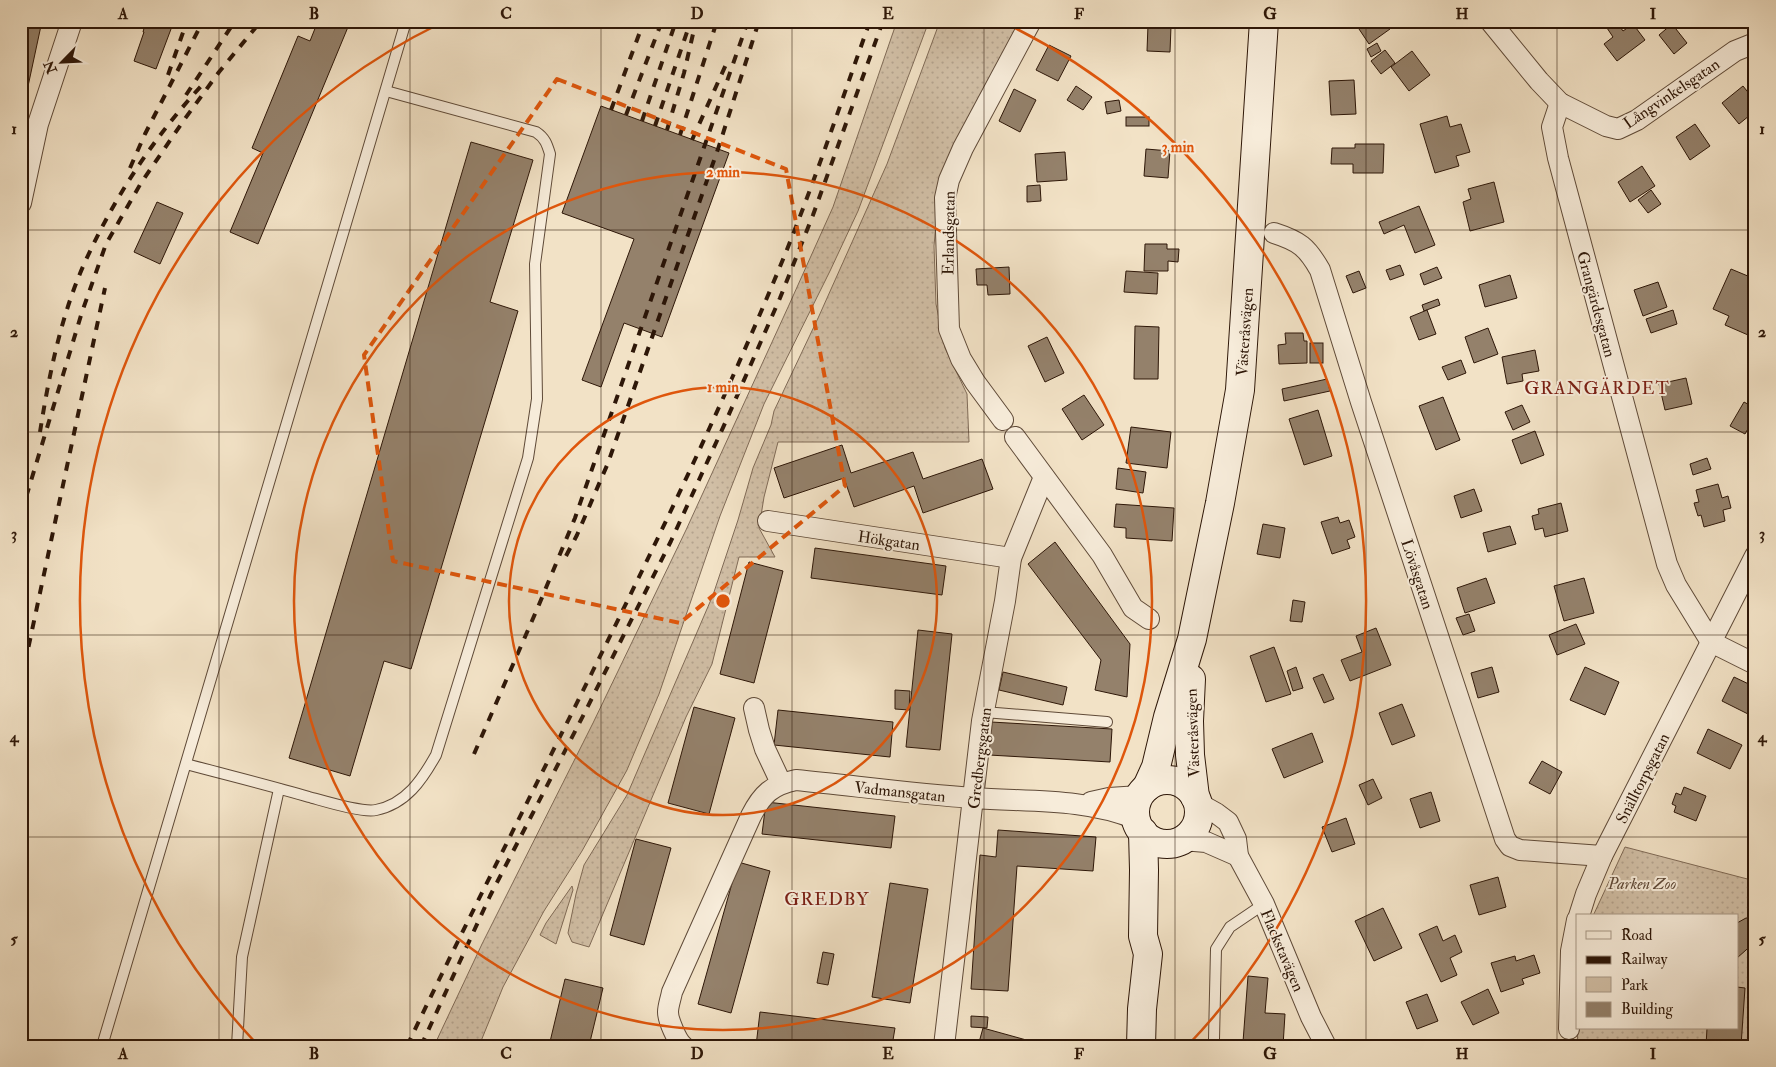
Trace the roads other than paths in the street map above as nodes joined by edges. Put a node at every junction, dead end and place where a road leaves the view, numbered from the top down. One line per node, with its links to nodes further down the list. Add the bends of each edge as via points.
1 (72, 21): 9 (street, via 38,124)
2 (406, 21): 7 (lane)
3 (1032, 21): 11 (street, Erlandsgatan, via 963,148 945,198 949,329 961,359)
4 (1264, 21): 18 (street, Västeråsvägen, via 1240,390)
5 (1490, 21): 8 (street, Långvinkelsgatan)
6 (1755, 43): 8 (street, Långvinkelsgatan, via 1735,51 1637,120 1618,129)
7 (386, 91): 24 (lane); 26 (lane, via 536,132 544,137 547,144 550,154 535,264 536,399 528,458 436,755 423,778 397,802 375,811)
8 (1560, 103): 19 (street, Grangärdesgatan, via 1552,127 1558,158 1667,564)
9 (21, 203)
10 (1274, 233): 32 (street, Lövåsgatan, via 1292,239 1310,253 1320,270 1505,839 1510,846 1520,850)
11 (1003, 420)
12 (1015, 437): 13 (street)
13 (1044, 477): 16 (street, Gredbergsgatan); 17 (street, via 1102,555 1133,608)
14 (768, 521): 16 (street, Hökgatan)
15 (1755, 556): 19 (street, Snälltorpsgatan)
16 (1010, 558): 22 (street, Gredbergsgatan)
17 (1149, 620)
18 (1192, 639): 28 (street, Västeråsvägen, via 1188,721); 29 (street, Västeråsvägen, via 1156,768)
19 (1711, 642): 20 (street); 32 (street, Snälltorpsgatan)
20 (1755, 664)
21 (754, 708): 25 (street, via 762,740)
22 (984, 712): 23 (lane); 27 (street, Gredbergsgatan)
23 (1107, 722)
24 (186, 764): 26 (lane); 39 (lane)
25 (781, 784): 27 (street, Vadmansgatan, via 796,780); 41 (street, via 760,800 751,816 672,992 668,1013)
26 (279, 789): 40 (lane, via 242,957)
27 (974, 798): 29 (street, Vadmansgatan, via 1079,804 1109,798); 42 (street, Gredbergsgatan)
28 (1196, 800): 29 (street, via 1187,788 1174,781 1157,782); 30 (street, via 1198,820 1188,836); 31 (street, Flackstavägen, via 1228,822 1236,839)
29 (1141, 808): 30 (street, via 1148,838 1159,843); 36 (street, Västeråsvägen, via 1143,936)
30 (1180, 841): 31 (street, via 1206,842); 36 (street, Västeråsvägen, via 1162,872 1158,936)
31 (1238, 856): 33 (street, Flackstavägen)
32 (1602, 856): 34 (street, Snälltorpsgatan)
33 (1264, 904): 38 (lane, via 1230,927 1216,949); 44 (street, Flackstavägen)
34 (1580, 914)
35 (1576, 925): 37 (street, via 1571,952)
36 (1148, 954): 43 (street, Västeråsvägen)
37 (1568, 1030)
38 (1214, 1038)
39 (102, 1046)
40 (237, 1046)
41 (683, 1046)
42 (944, 1046)
43 (1141, 1046)
44 (1326, 1046)

